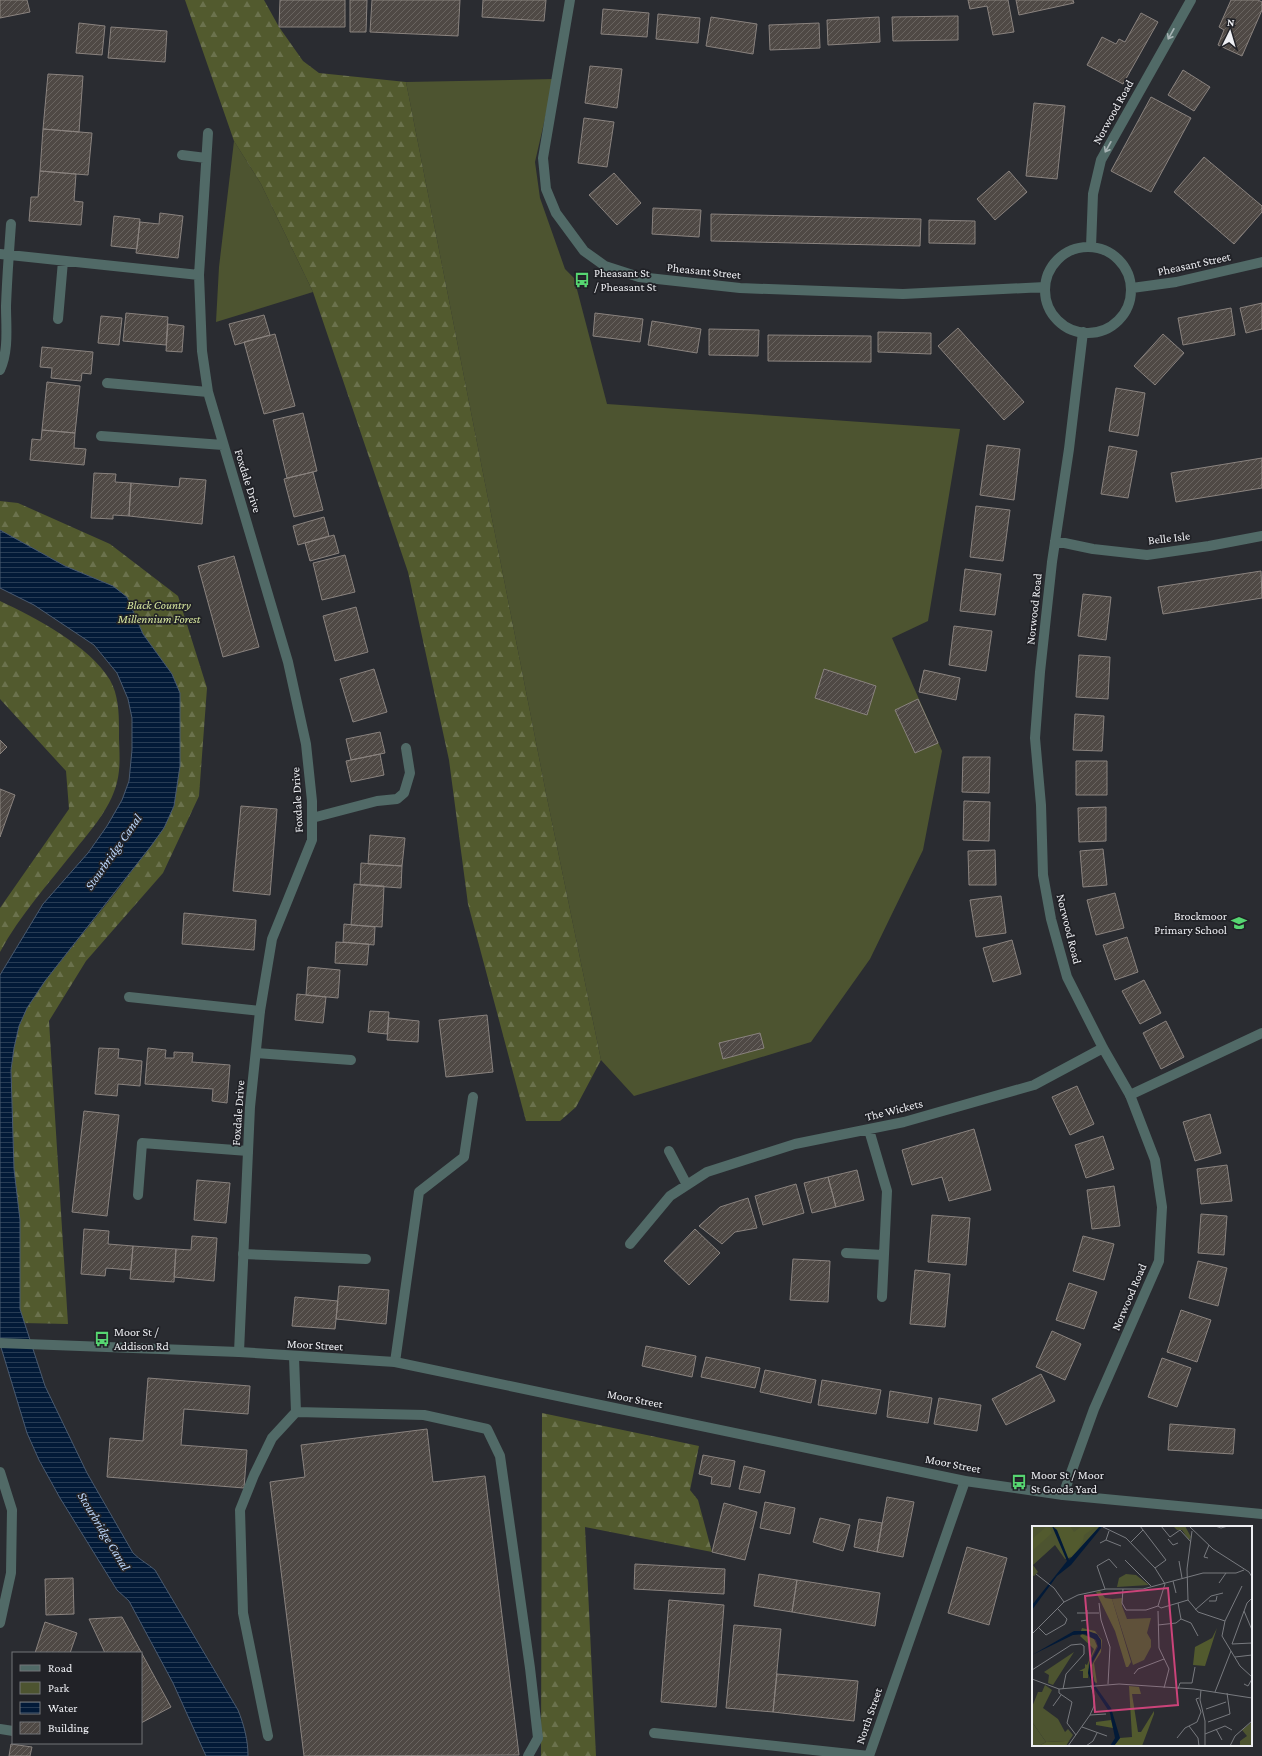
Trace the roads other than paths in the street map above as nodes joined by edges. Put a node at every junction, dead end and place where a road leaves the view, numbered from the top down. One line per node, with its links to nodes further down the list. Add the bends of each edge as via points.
1 (570, 0): 12 (street, Pheasant Street, via 543,158 546,189 556,213 584,251 605,266 639,277 740,288 904,294)
2 (1191, 0): 7 (street, Norwood Road, one-way to 7, via 1101,160 1093,194)
3 (208, 133): 5 (street, Foxdale Drive)
4 (182, 155): 5 (street)
5 (206, 158): 11 (street, Foxdale Drive)
6 (11, 224): 8 (street)
7 (1091, 247): 12 (street, via 1072,250 1061,256 1050,269); 13 (street, via 1109,252 1120,260 1128,272)
8 (4, 254): 9 (street); 16 (street, via 6,340 4,361)
9 (63, 261): 11 (street); 14 (street)
10 (1262, 262): 13 (street, Pheasant Street, via 1176,282)
11 (199, 275): 18 (street, Foxdale Drive, via 202,351)
12 (1045, 287): 15 (street, via 1046,300 1052,314 1066,326)
13 (1132, 288): 15 (street, via 1128,308 1118,321 1098,332)
14 (58, 319)
15 (1084, 332): 22 (street, Norwood Road)
16 (0, 370)
17 (107, 383): 18 (street)
18 (208, 392): 20 (street, Foxdale Drive)
19 (101, 436): 20 (street)
20 (223, 445): 24 (street, Foxdale Drive, via 288,662 306,744)
21 (1262, 536): 22 (street, Belle Isle, via 1147,555 1093,549)
22 (1056, 541): 28 (street, Norwood Road, via 1040,672 1035,738 1043,875 1051,919 1068,977)
23 (406, 748): 24 (street, via 410,773 404,793 397,799 378,801)
24 (312, 818): 26 (street, Foxdale Drive, via 312,840 272,939)
25 (129, 996): 26 (street)
26 (260, 1011): 29 (street, Foxdale Drive)
27 (1262, 1032): 31 (street)
28 (1103, 1048): 31 (street, Norwood Road); 33 (street, The Wickets, via 1034,1085)
29 (256, 1054): 30 (street); 34 (street, Foxdale Drive)
30 (351, 1060)
31 (1130, 1095): 51 (street, Norwood Road, via 1155,1160 1162,1208 1159,1261 1094,1409)
32 (473, 1096): 47 (street, via 464,1157 419,1192)
33 (869, 1130): 36 (street, The Wickets, via 795,1144 707,1172); 41 (street, via 887,1191)
34 (248, 1151): 37 (street, via 142,1143); 40 (street, Foxdale Drive)
35 (669, 1151): 36 (street)
36 (687, 1185): 38 (street, The Wickets, via 670,1196)
37 (138, 1195)
38 (630, 1244)
39 (846, 1253): 41 (street)
40 (243, 1254): 42 (street); 45 (street, Foxdale Drive)
41 (884, 1255): 43 (street)
42 (366, 1259)
43 (882, 1297)
44 (0, 1343): 45 (street, Moor Street)
45 (239, 1352): 46 (street, Moor Street)
46 (294, 1357): 47 (street, Moor Street); 48 (street)
47 (395, 1362): 50 (street, Moor Street)
48 (296, 1412): 57 (street, via 272,1438 240,1510 243,1613); 58 (street, via 424,1415 487,1429 500,1456 530,1668 538,1738)
49 (0, 1472): 53 (street, via 12,1510 11,1573)
50 (965, 1481): 51 (street, Moor Street); 56 (street, North Street, via 869,1756)
51 (1063, 1496): 52 (street, Moor Street)
52 (1262, 1514)
53 (0, 1623)
54 (0, 1729): 55 (street)
55 (12, 1730)
56 (654, 1733)
57 (268, 1736)
58 (528, 1756)

